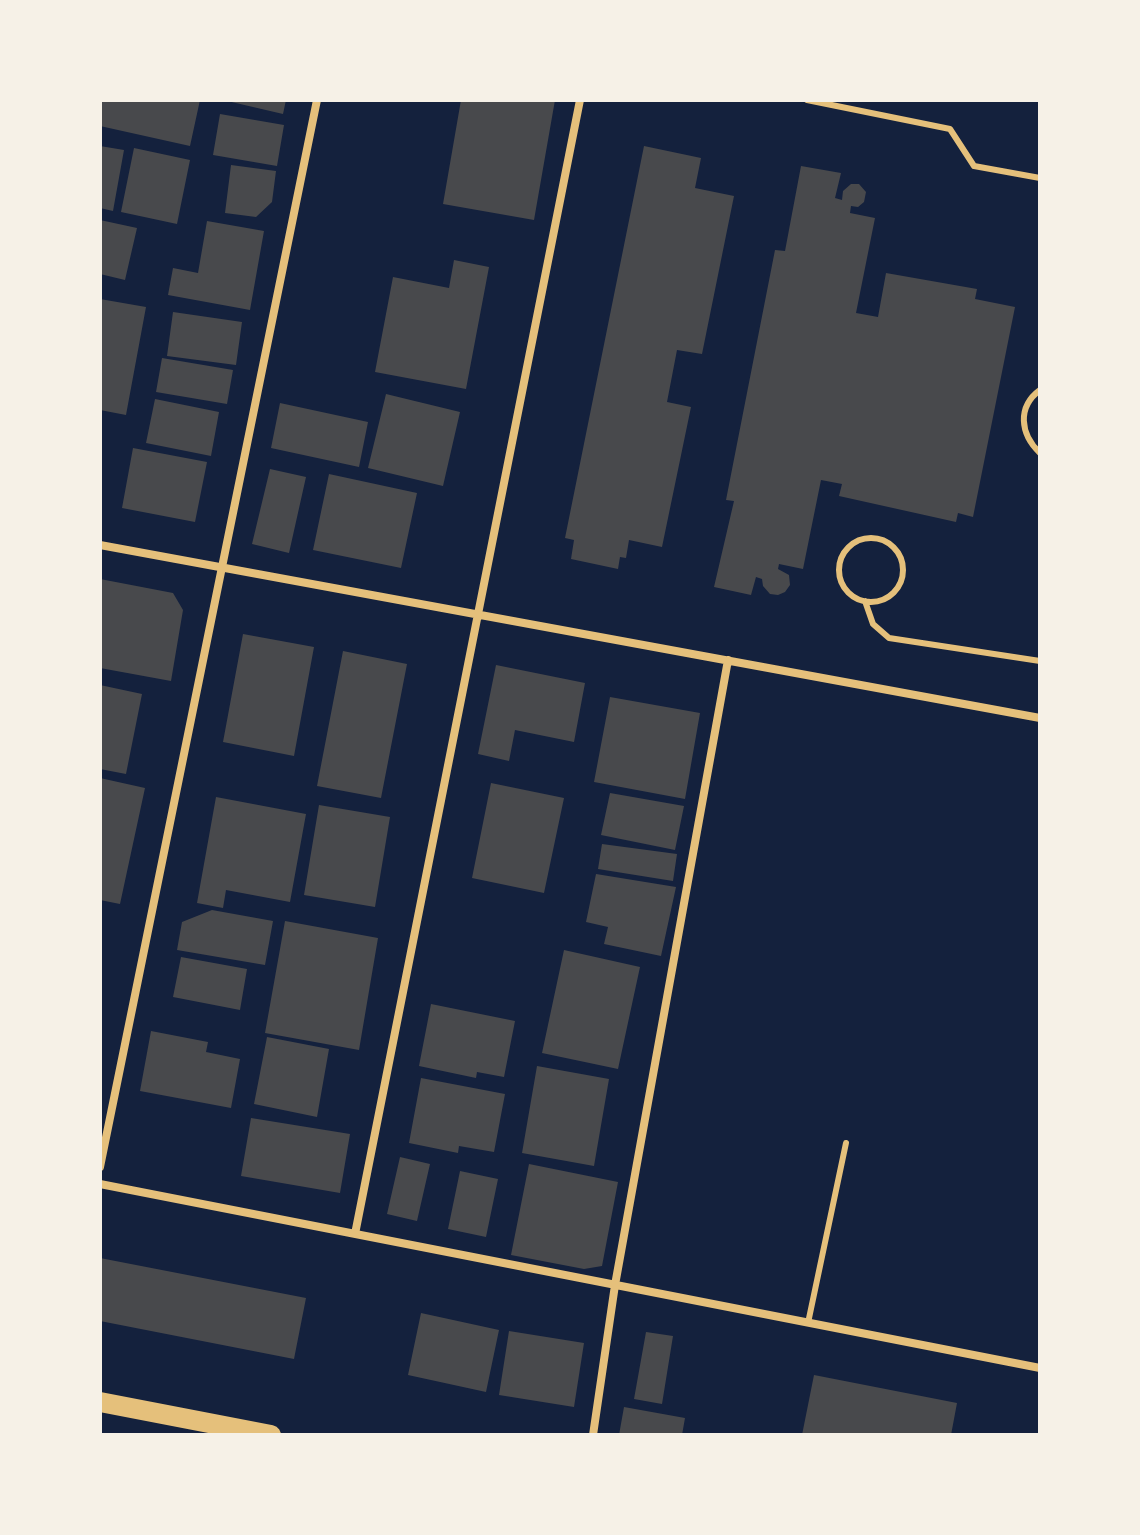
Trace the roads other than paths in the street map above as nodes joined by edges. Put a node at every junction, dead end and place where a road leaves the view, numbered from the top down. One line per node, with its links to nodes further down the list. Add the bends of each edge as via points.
1 (317, 100): 8 (street)
2 (580, 100): 10 (street)
3 (807, 100): 4 (lane, via 950,129 974,166)
4 (1040, 178)
5 (1040, 390): 6 (lane, via 1026,404 1023,420 1027,437)
6 (1040, 453)
7 (100, 545): 8 (street)
8 (222, 568): 10 (street); 15 (street)
9 (865, 601): 9 (lane, via 844,588 839,569 853,543 873,538 899,554 903,576 892,595); 12 (lane, via 873,624 889,638)
10 (478, 615): 11 (street); 17 (street)
11 (728, 660): 13 (street); 18 (street)
12 (1040, 661)
13 (1040, 718)
14 (846, 1143): 19 (lane)
15 (100, 1167)
16 (100, 1184): 17 (street)
17 (355, 1234): 18 (street)
18 (615, 1285): 19 (street); 23 (street)
19 (808, 1323): 20 (street)
20 (1040, 1368)
21 (100, 1402): 22 (main road)
22 (271, 1435)
23 (593, 1435)

